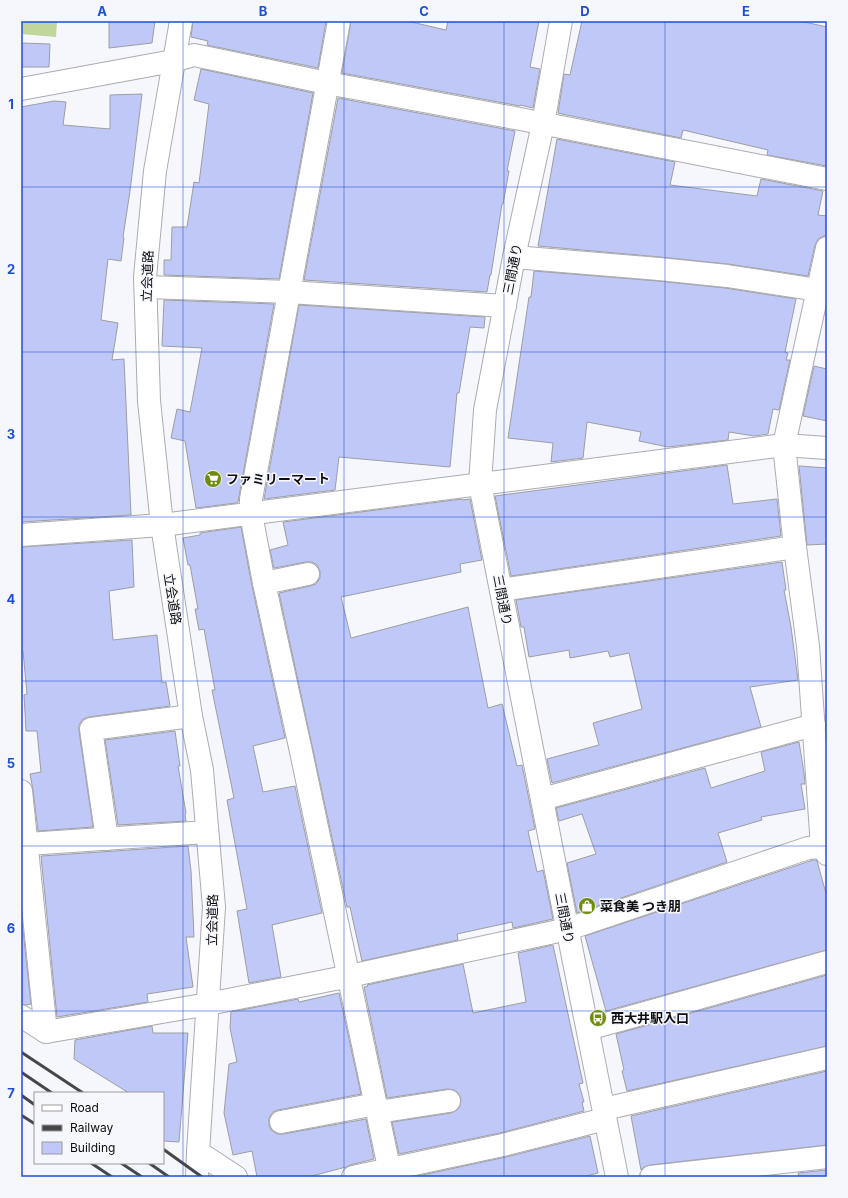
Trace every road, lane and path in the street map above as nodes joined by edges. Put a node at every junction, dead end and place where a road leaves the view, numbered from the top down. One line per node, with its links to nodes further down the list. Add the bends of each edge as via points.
1 (181, 21): 4 (street, 立会道路)
2 (339, 21): 5 (street)
3 (561, 21): 7 (street, 三間通り)
4 (173, 61): 5 (street, via 194,55); 6 (street); 11 (street, 立会道路, via 155,170)
5 (327, 83): 7 (street); 13 (street)
6 (21, 89)
7 (543, 124): 8 (street); 10 (street, 三間通り)
8 (827, 179)
9 (827, 248): 12 (street)
10 (514, 257): 12 (street, via 727,276); 14 (street, 三間通り)
11 (146, 287): 13 (street); 19 (street, 立会道路, via 149,401)
12 (818, 290): 15 (street)
13 (289, 292): 14 (street); 18 (street, via 251,499)
14 (505, 306): 17 (street, 三間通り, via 485,410)
15 (784, 444): 16 (street); 17 (street); 21 (street)
16 (827, 448)
17 (480, 484): 18 (street); 24 (street, 三間通り)
18 (251, 514): 19 (street); 23 (street)
19 (162, 525): 20 (street); 26 (street, 立会道路)
20 (21, 535)
21 (794, 547): 24 (street); 25 (street)
22 (308, 574): 23 (street)
23 (264, 583): 37 (street)
24 (501, 590): 29 (street, 三間通り)
25 (818, 645): 27 (street)
26 (191, 716): 31 (street, 立会道路, via 202,770); 32 (street, via 91,730)
27 (818, 733): 29 (street); 30 (street)
28 (21, 791): 33 (street)
29 (542, 799): 35 (street, 三間通り)
30 (823, 812): 34 (street)
31 (207, 832): 32 (street); 38 (street, 立会道路, via 214,906)
32 (107, 839): 33 (street)
33 (27, 844): 41 (street)
34 (824, 851): 35 (street, via 808,848)
35 (568, 929): 37 (street); 40 (street, 三間通り)
36 (827, 962): 40 (street)
37 (349, 976): 38 (street); 44 (street)
38 (208, 1004): 41 (street); 47 (street, 立会道路)
39 (21, 1016): 41 (street)
40 (588, 1029): 45 (street, 三間通り)
41 (46, 1032)
42 (827, 1058): 45 (street)
43 (448, 1101): 44 (street)
44 (377, 1108): 46 (street); 49 (street)
45 (605, 1114): 49 (street, via 503,1145); 53 (street, 三間通り)
46 (281, 1122)
47 (198, 1152): 50 (street, 立会道路); 51 (street)
48 (827, 1157): 54 (street)
49 (390, 1173): 52 (street)
50 (198, 1177)
51 (236, 1177)
52 (353, 1177)
53 (617, 1177)
54 (652, 1177)

